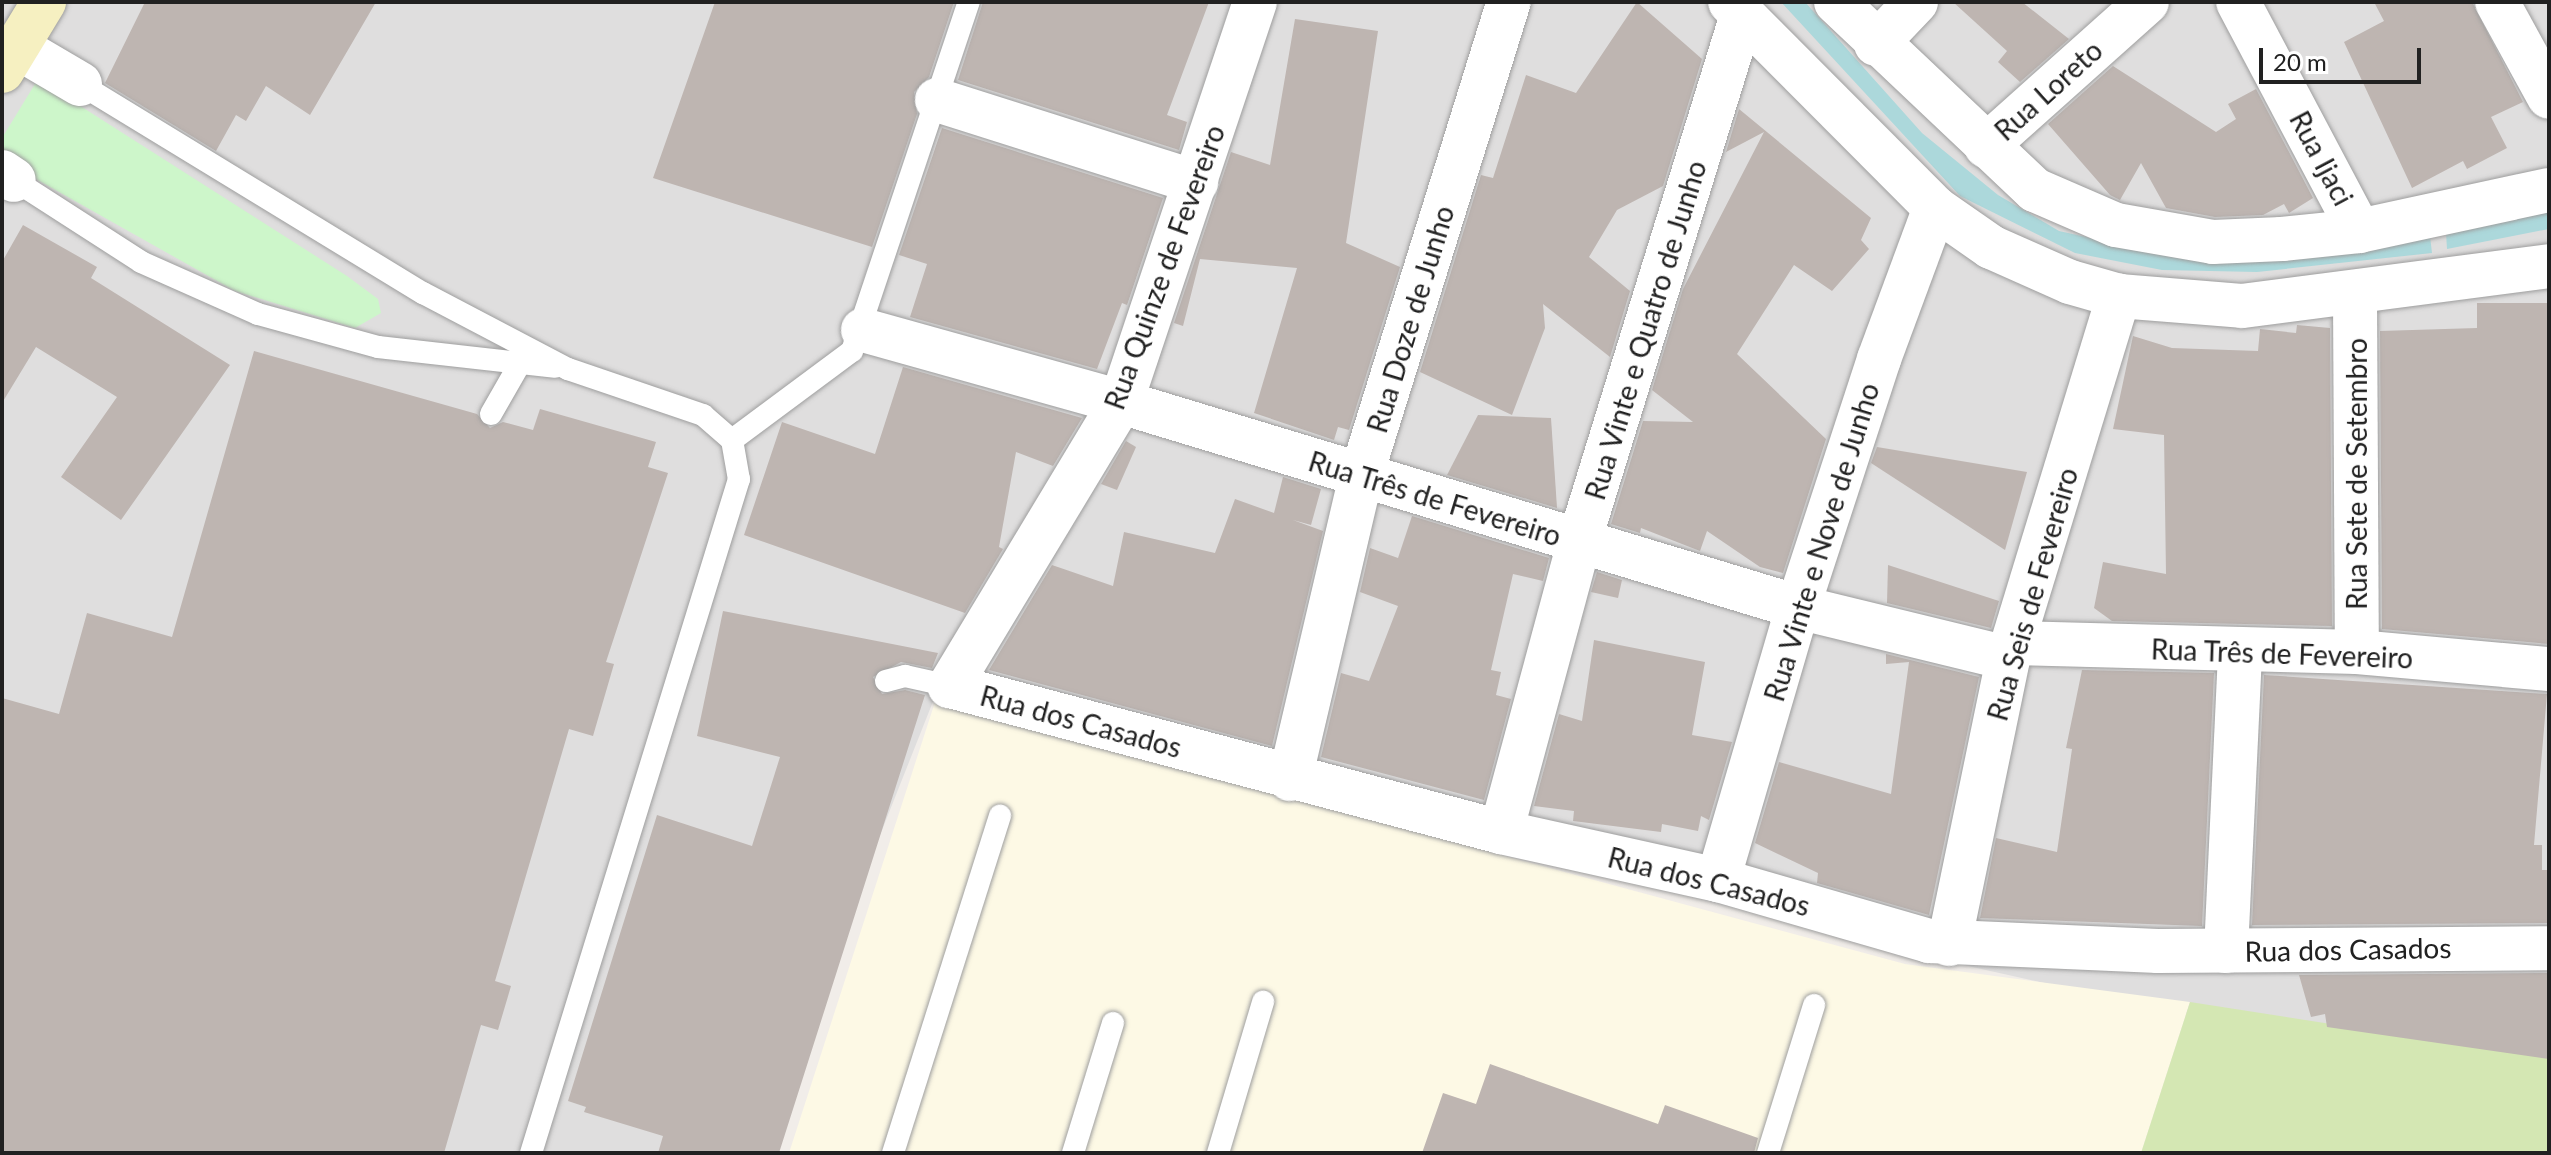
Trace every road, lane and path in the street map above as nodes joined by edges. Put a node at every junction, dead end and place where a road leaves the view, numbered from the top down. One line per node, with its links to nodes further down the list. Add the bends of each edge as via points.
1 (44, 2): 12 (main road)
2 (969, 2): 15 (lane)
3 (1255, 2): 18 (street, Rua Quinze de Fevereiro)
4 (1509, 2): 32 (street, Rua Doze de Junho)
5 (1836, 2): 11 (street)
6 (1916, 2): 11 (street)
7 (2147, 2): 16 (street, Rua Loreto)
8 (2238, 2): 22 (street, Rua Ijaci)
9 (2497, 2): 14 (street)
10 (1736, 8): 20 (street); 33 (street, Rua Vinte e Quatro de Junho)
11 (1876, 44): 16 (street)
12 (10, 59): 13 (street)
13 (80, 84): 28 (lane)
14 (2549, 97)
15 (937, 100): 18 (street); 27 (lane)
16 (1986, 146): 22 (street, via 2035,190 2116,225 2213,242)
17 (8, 176): 28 (lane, via 141,262 258,314 378,347)
18 (1196, 182): 29 (street, Rua Quinze de Fevereiro)
19 (2549, 190): 21 (street)
20 (1935, 208): 26 (street, via 2022,265); 34 (street, Rua Vinte e Nove de Junho)
21 (2435, 215): 22 (street); 24 (street)
22 (2359, 231)
23 (2549, 266): 24 (street)
24 (2444, 282): 25 (street)
25 (2355, 295): 26 (street, via 2242,306); 37 (street, Rua Sete de Setembro)
26 (2119, 296): 35 (street, Rua Seis de Fevereiro)
27 (863, 330): 29 (street, Rua Três de Fevereiro); 31 (lane, via 852,351)
28 (525, 356): 30 (lane); 31 (lane, via 703,415)
29 (1121, 402): 32 (street, Rua Três de Fevereiro); 40 (street, Rua Quinze de Fevereiro)
30 (491, 414)
31 (732, 440): 51 (lane, via 739,479)
32 (1362, 473): 33 (street, Rua Três de Fevereiro); 41 (street, Rua Doze de Junho)
33 (1579, 542): 34 (street, Rua Três de Fevereiro); 43 (street, Rua Vinte e Quatro de Junho)
34 (1798, 607): 35 (street, Rua Três de Fevereiro); 44 (street, Rua Vinte e Nove de Junho)
35 (2011, 650): 36 (street, Rua Três de Fevereiro); 45 (street, Rua Seis de Fevereiro)
36 (2240, 652): 37 (street, Rua Três de Fevereiro); 47 (street)
37 (2357, 652): 38 (street, Rua Três de Fevereiro)
38 (2549, 669)
39 (886, 681): 40 (lane, Rua dos Casados, via 905,676)
40 (950, 686): 41 (street, Rua dos Casados)
41 (1290, 779): 43 (street, Rua dos Casados)
42 (1000, 816): 52 (lane)
43 (1501, 832): 44 (street, Rua dos Casados)
44 (1718, 880): 45 (street, Rua dos Casados, via 1910,938)
45 (1949, 944): 47 (street, Rua dos Casados)
46 (2549, 948): 47 (street, Rua dos Casados)
47 (2226, 951)
48 (1263, 1002): 54 (lane)
49 (1814, 1005): 55 (lane)
50 (1113, 1023): 53 (lane)
51 (531, 1153)
52 (893, 1153)
53 (1073, 1153)
54 (1218, 1153)
55 (1768, 1153)

